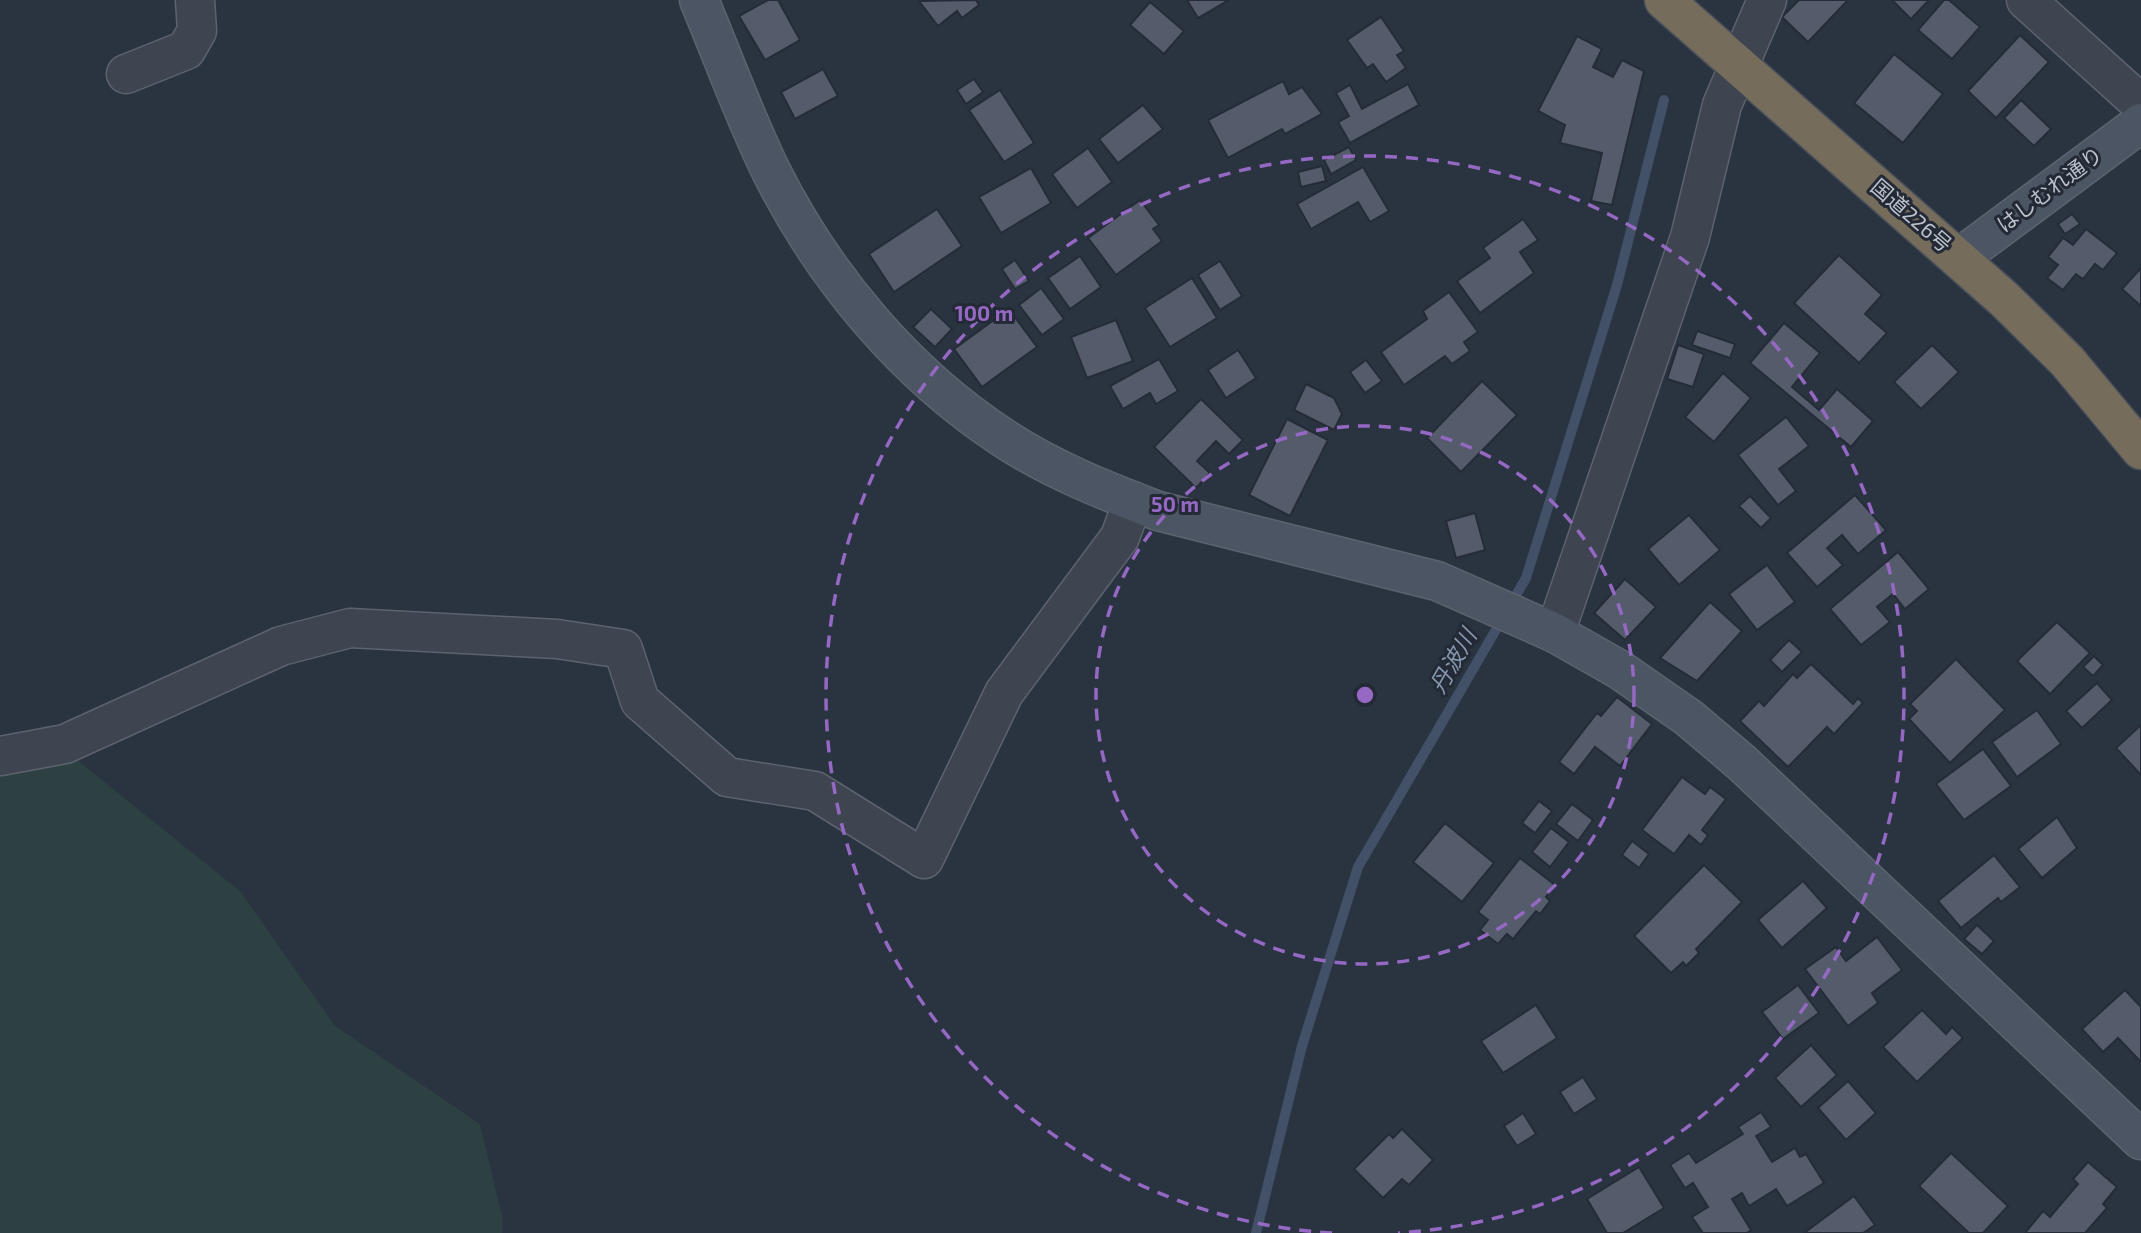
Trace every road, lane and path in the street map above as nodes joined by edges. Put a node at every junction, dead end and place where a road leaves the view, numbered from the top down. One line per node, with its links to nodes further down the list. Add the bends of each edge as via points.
1 (195, 0): 7 (street, via 197,31 186,50)
2 (699, 0): 12 (street, via 771,171 824,261 882,334 941,391 1006,439 1069,474)
3 (1664, 0): 6 (highway, 国道226号)
4 (1767, 0): 6 (street)
5 (2026, 0): 8 (street)
6 (1740, 68): 10 (highway, 国道226号); 13 (street, via 1723,105 1690,237)
7 (126, 74)
8 (2141, 104)
9 (2141, 122): 10 (street, はしむれ通り)
10 (1959, 258): 11 (highway, 国道226号, via 2067,361)
11 (2141, 450)
12 (1133, 501): 13 (street, via 1437,581); 14 (street, via 1120,537 1004,693 924,859 815,791 727,777 640,702 623,649 557,639 350,628 281,646 65,744)
13 (1547, 630): 15 (street, via 1689,718)
14 (0, 756)
15 (2141, 1140)

